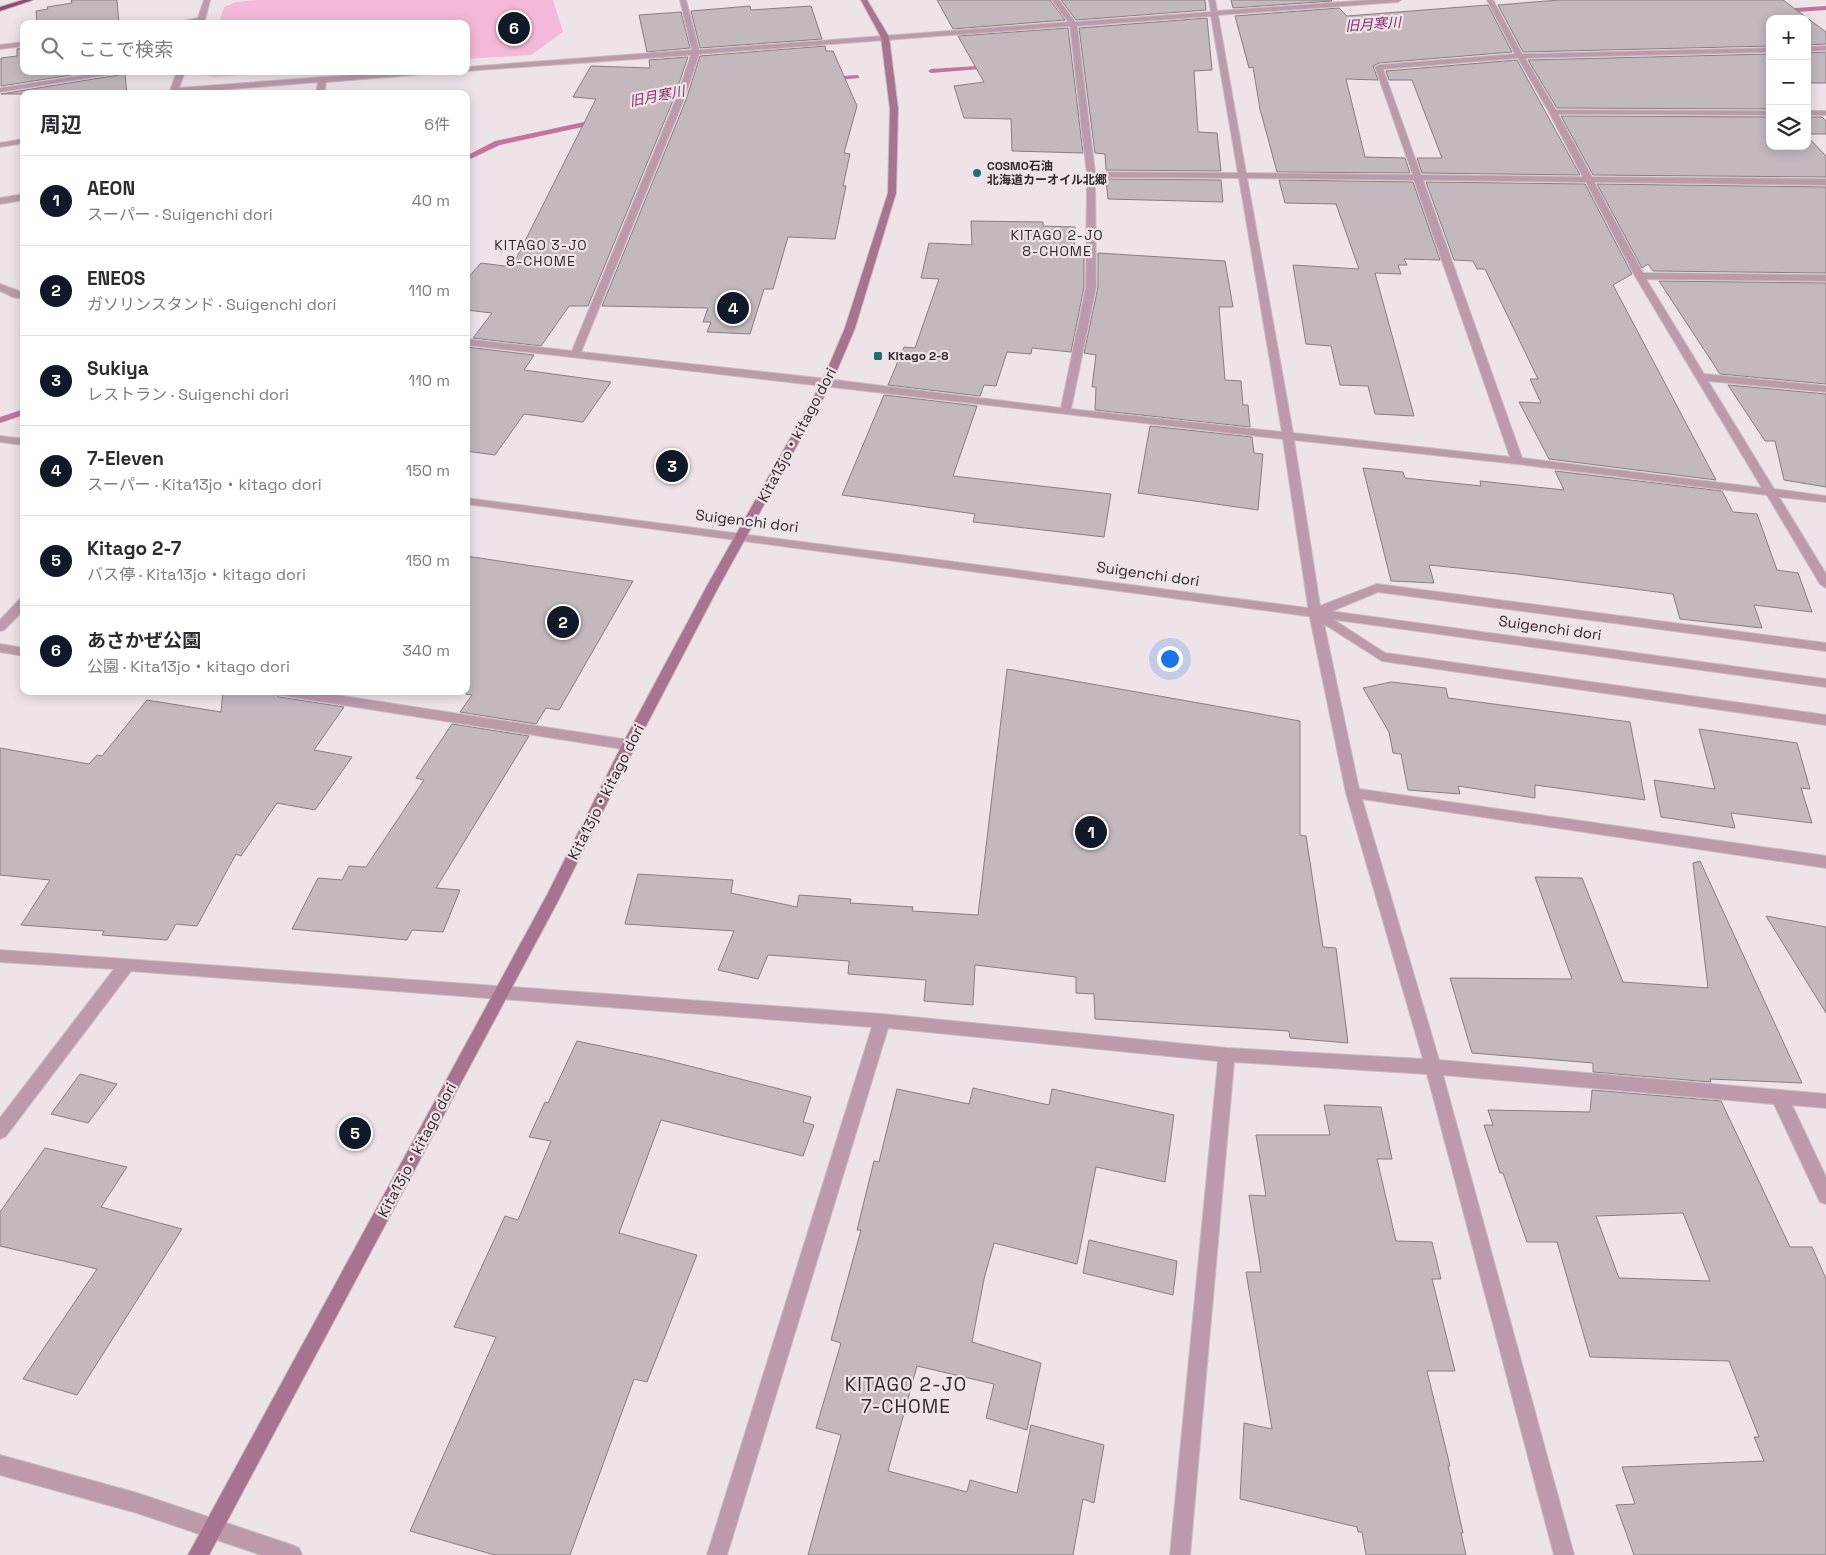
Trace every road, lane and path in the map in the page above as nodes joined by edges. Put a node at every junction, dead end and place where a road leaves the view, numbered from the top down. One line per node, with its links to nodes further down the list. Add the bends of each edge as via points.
1 (30, 0): 9 (highway)
2 (207, 0): 11 (street)
3 (683, 0): 19 (street)
4 (864, 0): 13 (main road, Kita13jo・kitago dori)
5 (1055, 0): 12 (street)
6 (1212, 0): 10 (street)
7 (1398, 0): 10 (street)
8 (1490, 0): 20 (street)
9 (0, 9)
10 (1214, 13): 12 (street); 37 (street)
11 (201, 20)
12 (1073, 24): 13 (street); 36 (street)
13 (885, 37): 19 (street); 50 (main road, Kita13jo・kitago dori, via 894,109 892,193 850,328)
14 (20, 44): 15 (street)
15 (0, 47)
16 (1826, 48): 17 (street)
17 (1811, 49)
18 (1766, 50): 20 (street)
19 (696, 51): 21 (street); 48 (street, via 680,99)
20 (1520, 56): 30 (street); 38 (street, via 1379,67)
21 (470, 69)
22 (101, 75): 26 (street)
23 (179, 75): 27 (street)
24 (386, 75): 25 (street)
25 (322, 80): 28 (street); 29 (street)
26 (0, 90)
27 (174, 90)
28 (198, 90)
29 (321, 90)
30 (1554, 112): 31 (street); 39 (street)
31 (1766, 113)
32 (1811, 113): 33 (street)
33 (1826, 113)
34 (20, 142): 35 (street)
35 (0, 145)
36 (1091, 174): 37 (street); 52 (street, via 1091,287)
37 (1242, 175): 38 (street); 53 (street)
38 (1417, 178): 39 (street); 56 (street)
39 (1588, 179): 40 (street); 43 (street)
40 (1826, 182)
41 (20, 198): 42 (street)
42 (0, 201)
43 (1640, 276): 44 (street); 49 (street)
44 (1826, 278)
45 (0, 287): 46 (street)
46 (20, 296)
47 (470, 342): 48 (street)
48 (575, 355): 50 (street)
49 (1701, 377): 51 (street); 57 (street)
50 (827, 382): 52 (street); 60 (main road, Kita13jo・kitago dori)
51 (1826, 390)
52 (1065, 412): 53 (street)
53 (1288, 436): 56 (street); 63 (street)
54 (0, 439): 55 (street)
55 (20, 442)
56 (1517, 461): 57 (street)
57 (1772, 492): 58 (street); 61 (street)
58 (1826, 499)
59 (470, 502): 60 (street, Suigenchi dori)
60 (742, 536): 63 (street, Suigenchi dori); 71 (main road, Kita13jo・kitago dori)
61 (1826, 584)
62 (20, 606): 64 (street)
63 (1315, 613): 65 (street, via 1377,588); 68 (street, Suigenchi dori); 70 (street, via 1382,657); 72 (street)
64 (0, 627)
65 (1826, 647)
66 (0, 648): 67 (street)
67 (20, 651)
68 (1826, 683)
69 (305, 695): 71 (street)
70 (1826, 720)
71 (629, 745): 76 (main road, Kita13jo・kitago dori)
72 (1353, 793): 73 (street); 79 (street)
73 (1826, 862)
74 (0, 956): 75 (street)
75 (127, 964): 76 (street); 82 (street)
76 (502, 993): 77 (street); 85 (main road, Kita13jo・kitago dori)
77 (882, 1021): 78 (street); 88 (street)
78 (1227, 1055): 79 (street); 89 (street)
79 (1434, 1068): 80 (street); 90 (street)
80 (1780, 1098): 81 (street); 83 (street)
81 (1826, 1101)
82 (0, 1131)
83 (1826, 1196)
84 (0, 1465): 85 (street)
85 (213, 1527): 86 (main road, Kita13jo・kitago dori); 87 (street)
86 (198, 1555)
87 (292, 1555)
88 (717, 1555)
89 (1180, 1555)
90 (1564, 1555)

